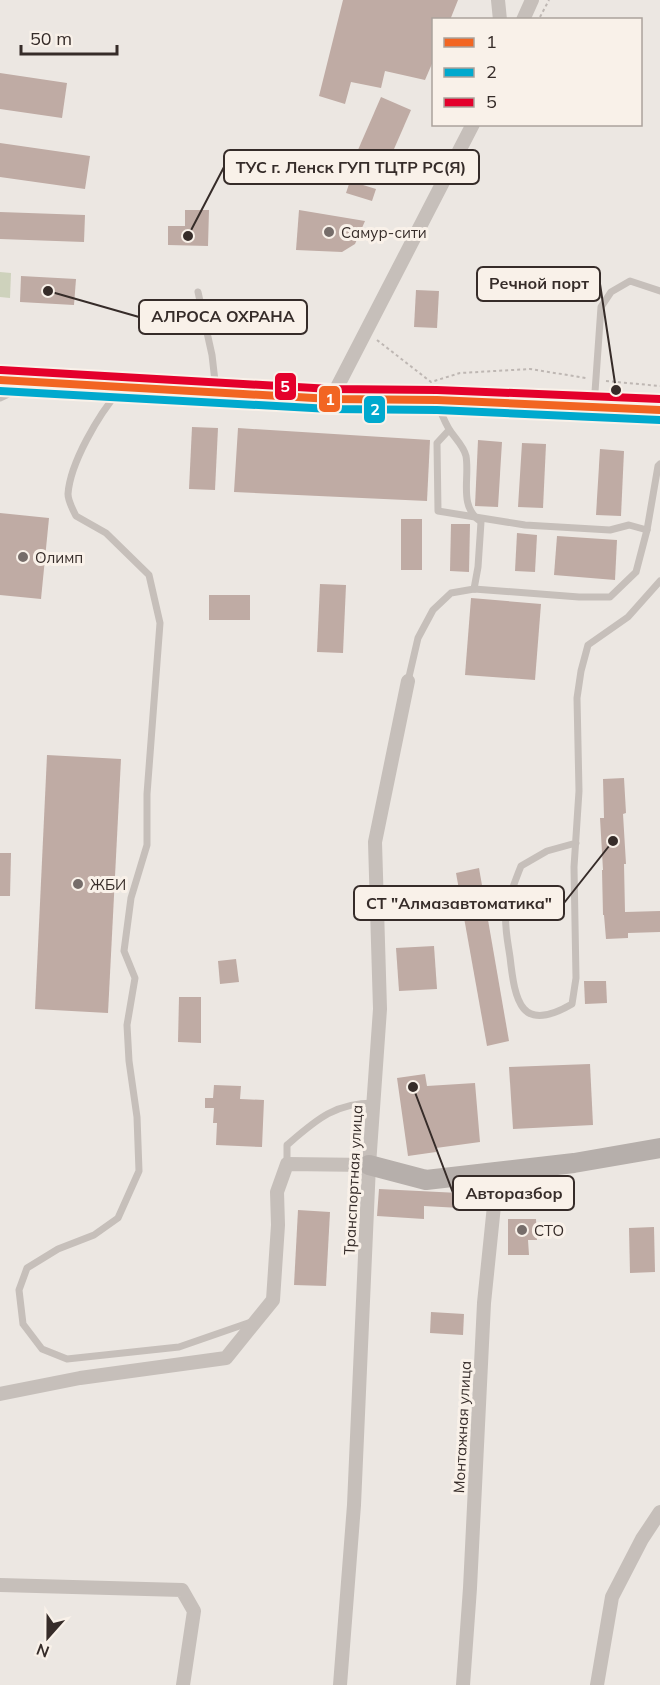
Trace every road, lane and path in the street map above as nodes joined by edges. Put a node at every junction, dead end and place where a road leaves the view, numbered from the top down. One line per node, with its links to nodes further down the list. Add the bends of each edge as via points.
1 (498, 0): 4 (street)
2 (532, 0): 5 (street)
3 (549, 0): 6 (path)
4 (500, 18)
5 (525, 18)
6 (540, 18)
7 (472, 126): 18 (street)
8 (660, 291): 11 (lane, via 630,281 611,292 601,307)
9 (198, 292): 16 (lane)
10 (376, 340): 11 (path, via 431,382 459,373 530,369)
11 (596, 379): 14 (path); 20 (lane)
12 (0, 380): 13 (main road)
13 (34, 381): 15 (main road); 17 (lane)
14 (660, 386)
15 (123, 387): 16 (main road); 35 (lane, via 109,403 76,461 68,496 76,516 106,533 149,575 160,623 147,845 131,898 124,951 135,978 127,1025 139,1171 118,1218 94,1235 58,1249 27,1268 19,1290 23,1324 42,1348 67,1359 179,1347)
16 (216, 392): 18 (main road)
17 (0, 398)
18 (331, 399): 19 (main road)
19 (437, 400): 20 (main road); 22 (lane)
20 (594, 406): 21 (main road)
21 (660, 410)
22 (449, 430): 24 (lane, via 466,453 467,505); 24 (lane, via 437,443 438,511)
23 (660, 464): 25 (lane)
24 (474, 517): 25 (lane, via 525,525 610,530 629,525); 27 (lane, via 481,522)
25 (647, 530): 27 (lane, via 636,572 610,597)
26 (660, 581): 29 (lane, via 628,618 588,645 577,698)
27 (474, 589): 28 (lane, via 452,593 433,610 418,638)
28 (408, 681): 30 (street, Транспортная улица, via 375,842 380,1010)
29 (576, 843): 29 (lane, via 576,978 572,1004 554,1014 537,1016 522,1008 515,991 506,913 521,866 547,851)
30 (374, 1103): 32 (lane, via 337,1107 308,1126 287,1145); 33 (street, Транспортная улица)
31 (660, 1150): 34 (main road)
32 (287, 1164): 33 (street); 35 (street, via 277,1192 273,1300)
33 (369, 1165): 34 (main road, via 426,1180); 40 (street, Транспортная улица, via 354,1505)
34 (493, 1171): 41 (street, Монтажная улица, via 495,1196 484,1303)
35 (256, 1320): 36 (street, via 226,1358 80,1378)
36 (0, 1394)
37 (660, 1512): 42 (street, via 612,1597)
38 (0, 1585): 39 (street, via 182,1590 194,1611)
39 (183, 1685)
40 (340, 1685)
41 (463, 1685)
42 (597, 1685)

